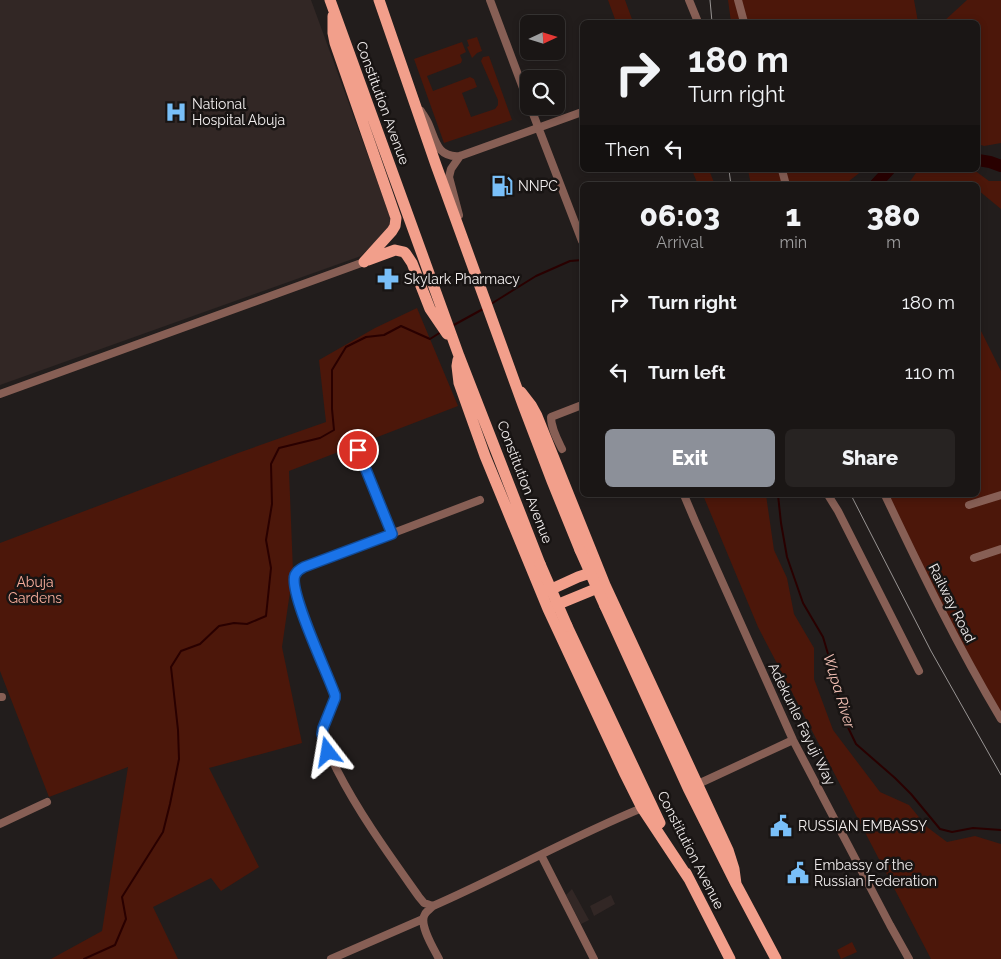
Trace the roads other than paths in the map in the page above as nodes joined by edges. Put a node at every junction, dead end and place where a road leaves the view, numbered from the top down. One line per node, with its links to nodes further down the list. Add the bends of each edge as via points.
1 (379, 0): 9 (main road, Constitution Avenue)
2 (490, 0): 8 (street)
3 (689, 0): 6 (street)
4 (738, 0): 7 (street)
5 (332, 5): 16 (main road, via 335,44 396,218 392,231); 17 (main road, Constitution Avenue)
6 (697, 20)
7 (743, 20)
8 (520, 81)
9 (413, 96): 13 (street, via 439,149 452,157); 14 (main road, Constitution Avenue)
10 (580, 113): 12 (street)
11 (533, 115): 12 (street)
12 (538, 128): 13 (street); 15 (street)
13 (460, 156): 14 (street, via 449,177)
14 (461, 232): 18 (main road, Constitution Avenue)
15 (580, 236)
16 (364, 262): 17 (main road, via 392,250 404,252 430,309); 19 (street)
17 (457, 351): 34 (main road, via 459,384); 44 (main road, Constitution Avenue, bridge, via 567,626 651,805)
18 (515, 384): 32 (main road, via 537,416); 45 (main road, Constitution Avenue, bridge, via 580,550 688,788)
19 (0, 394)
20 (580, 406): 21 (street, via 551,417)
21 (562, 449)
22 (358, 450): 29 (street)
23 (1001, 495): 28 (street)
24 (685, 497): 38 (street, Adekunle Fayuji Way)
25 (829, 497): 36 (street)
26 (886, 497): 37 (street, Railway Road, via 977,679)
27 (480, 500): 29 (street)
28 (969, 505)
29 (392, 534): 46 (street, via 304,567 295,574 294,580 301,609 335,695 322,734 328,752 384,848 418,897)
30 (1001, 549): 31 (street)
31 (974, 558)
32 (599, 570): 33 (main road); 34 (main road)
33 (605, 585): 35 (main road); 39 (main road)
34 (541, 594): 35 (main road)
35 (548, 608): 41 (main road)
36 (919, 671)
37 (1001, 719)
38 (793, 740): 39 (street); 53 (street, Adekunle Fayuji Way)
39 (698, 784): 45 (main road, via 728,850)
40 (47, 802): 42 (street)
41 (642, 808): 43 (street); 44 (main road)
42 (0, 824)
43 (541, 855): 46 (street); 50 (street)
44 (690, 879): 51 (main road, Constitution Avenue)
45 (736, 884): 52 (main road, Constitution Avenue)
46 (433, 906): 47 (street)
47 (423, 919): 48 (street); 49 (street, via 423,926)
48 (331, 959)
49 (439, 959)
50 (594, 959)
51 (730, 959)
52 (776, 959)
53 (909, 959)

